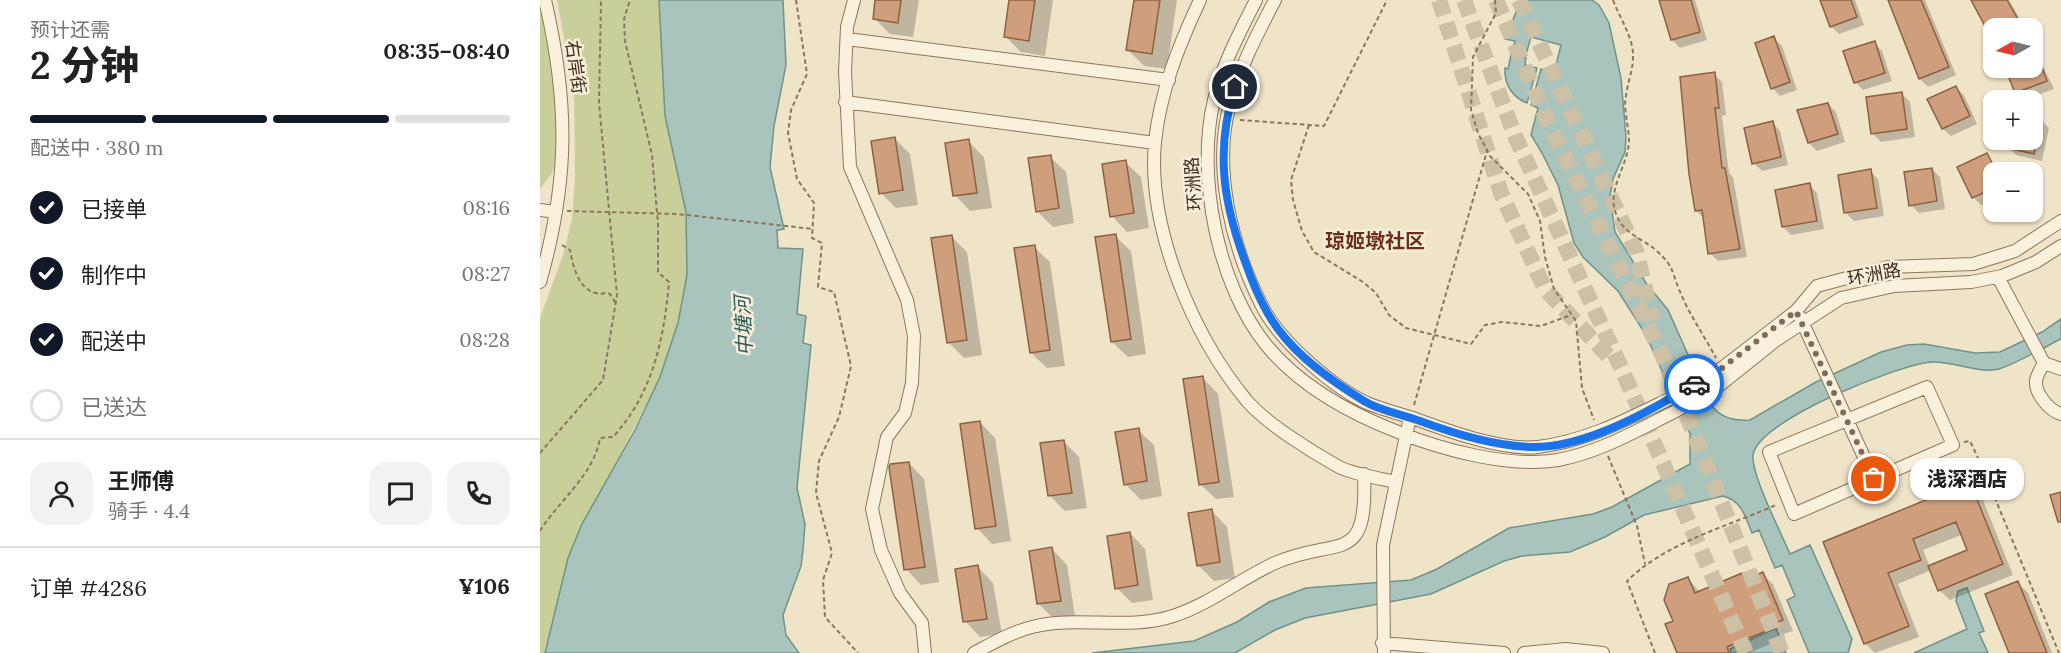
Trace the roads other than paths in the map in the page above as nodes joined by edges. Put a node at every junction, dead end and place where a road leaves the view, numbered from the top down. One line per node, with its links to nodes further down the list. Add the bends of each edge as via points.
1 (545, 0): 11 (street, 右岸街, via 557,52 563,108 563,169)
2 (854, 0): 6 (street)
3 (1200, 0): 7 (street, via 1179,45)
4 (1256, 0): 22 (street, 环洲路, via 1219,79 1213,103 1207,188 1217,238 1245,313 1267,346 1309,386 1357,416)
5 (1275, 0): 20 (street, 环洲路, via 1235,87 1223,139 1224,185 1234,232 1262,306 1279,331 1319,370 1367,403)
6 (847, 39): 7 (street); 8 (street)
7 (1169, 80): 9 (street)
8 (845, 102): 9 (street); 28 (street, via 850,167 907,300 914,336 912,382 905,413 887,437 872,509 890,572 922,623)
9 (1155, 143): 23 (street, via 1154,165 1172,263 1195,319 1221,365 1249,403 1288,435 1342,468)
10 (540, 210): 11 (street)
11 (556, 212): 15 (street, 右岸街)
12 (2061, 221): 16 (street, 环洲路, via 2015,251 1973,264 1888,267 1817,286)
13 (2061, 246): 14 (street, 环洲路, via 2036,262)
14 (1998, 277): 16 (street, 环洲路, via 1894,286 1841,298); 17 (street)
15 (540, 282)
16 (1799, 316): 20 (street, 环洲路, bridge, via 1670,399 1578,440 1535,447 1493,442 1449,432); 21 (street); 22 (street, 环洲路, bridge, via 1715,389 1605,447 1555,460 1524,460 1445,448)
17 (2042, 360): 18 (street); 19 (street, via 2037,387 2053,412)
18 (2061, 369)
19 (2061, 414)
20 (1410, 417): 22 (street)
21 (1846, 420): 24 (street); 24 (street, via 1927,387 1953,445); 24 (street, via 1769,452 1787,501 1794,514)
22 (1406, 435): 25 (street)
23 (1364, 474): 25 (street); 29 (street, via 1361,527 1349,543 1275,563 1173,617 1123,624 1034,626)
24 (1874, 479)
25 (1396, 482): 26 (street, via 1383,545)
26 (1384, 650): 30 (street)
27 (1577, 651): 31 (street); 32 (street)
28 (925, 653)
29 (974, 653)
30 (1504, 653)
31 (1524, 653)
32 (1603, 653)

